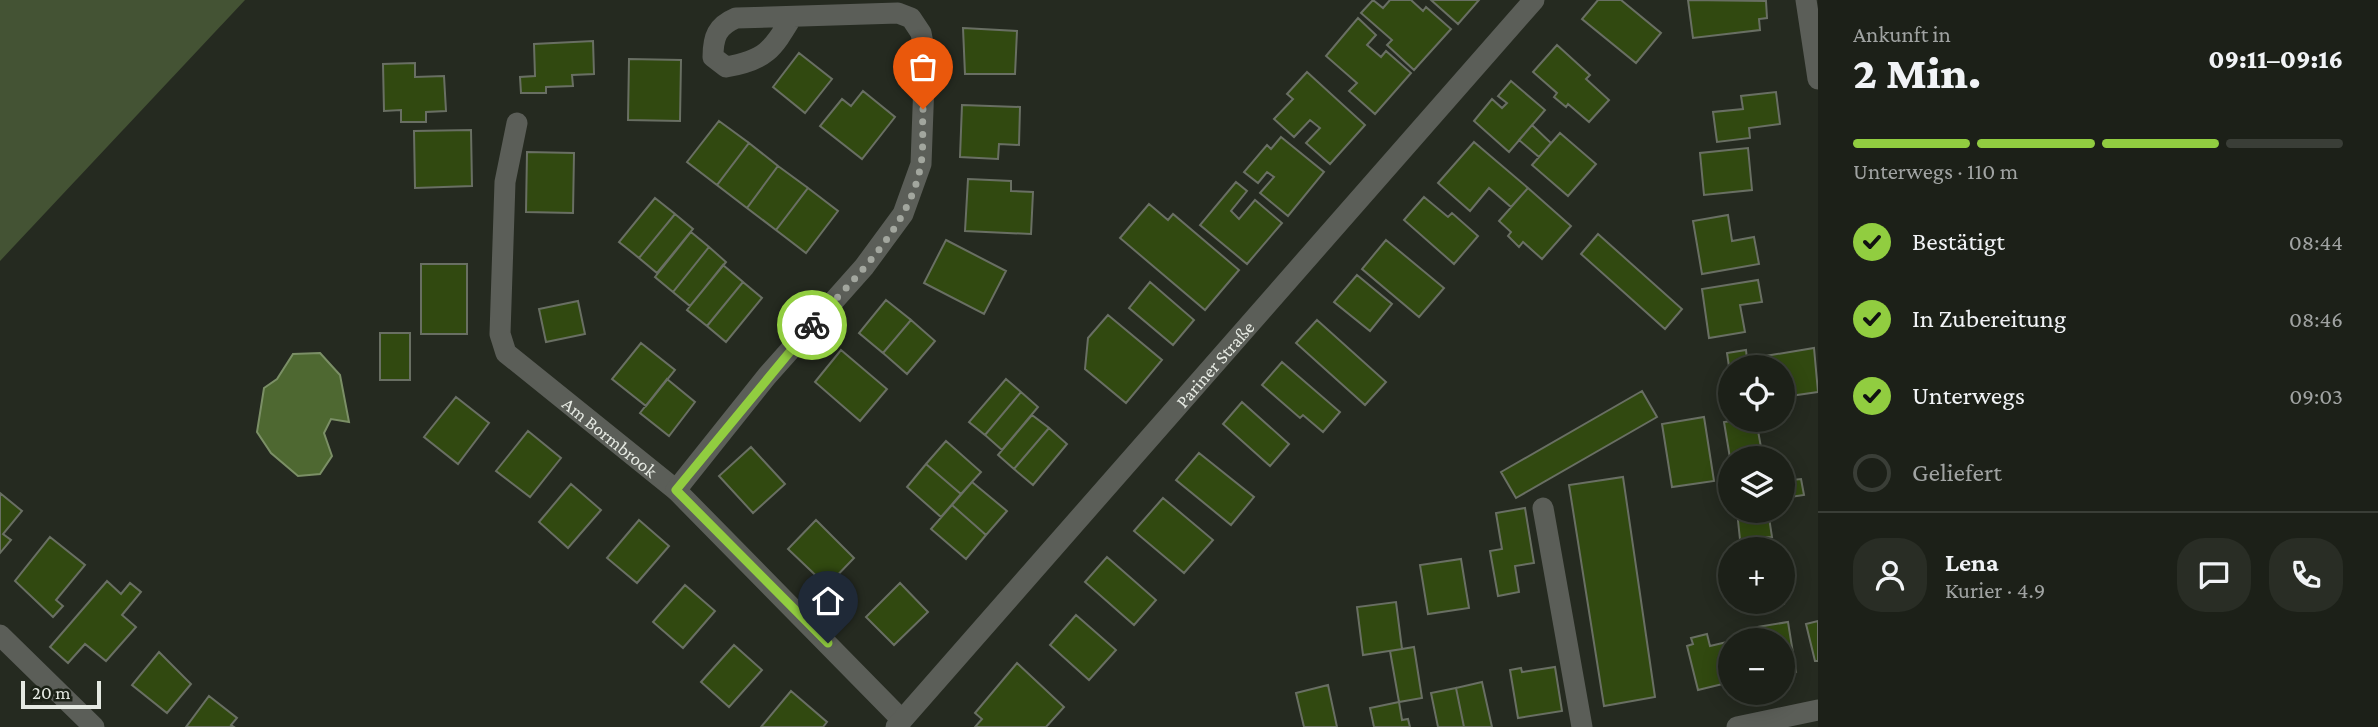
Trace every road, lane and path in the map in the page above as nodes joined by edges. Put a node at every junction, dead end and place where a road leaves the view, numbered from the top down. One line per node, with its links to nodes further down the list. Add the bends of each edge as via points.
1 (1534, 0): 10 (street, Pariner Straße)
2 (1806, 0): 4 (street)
3 (792, 16): 6 (street, via 898,13 911,18 921,33 925,54 921,164 903,214 864,267 767,376)
4 (1818, 79)
5 (517, 123): 6 (street, Am Bormbrook, via 505,182 500,334 506,353)
6 (676, 490): 10 (street, Am Bormbrook)
7 (1543, 508): 12 (street)
8 (0, 635): 11 (street)
9 (1818, 710): 13 (street)
10 (899, 724)
11 (94, 727)
12 (1582, 727)
13 (1737, 727)

